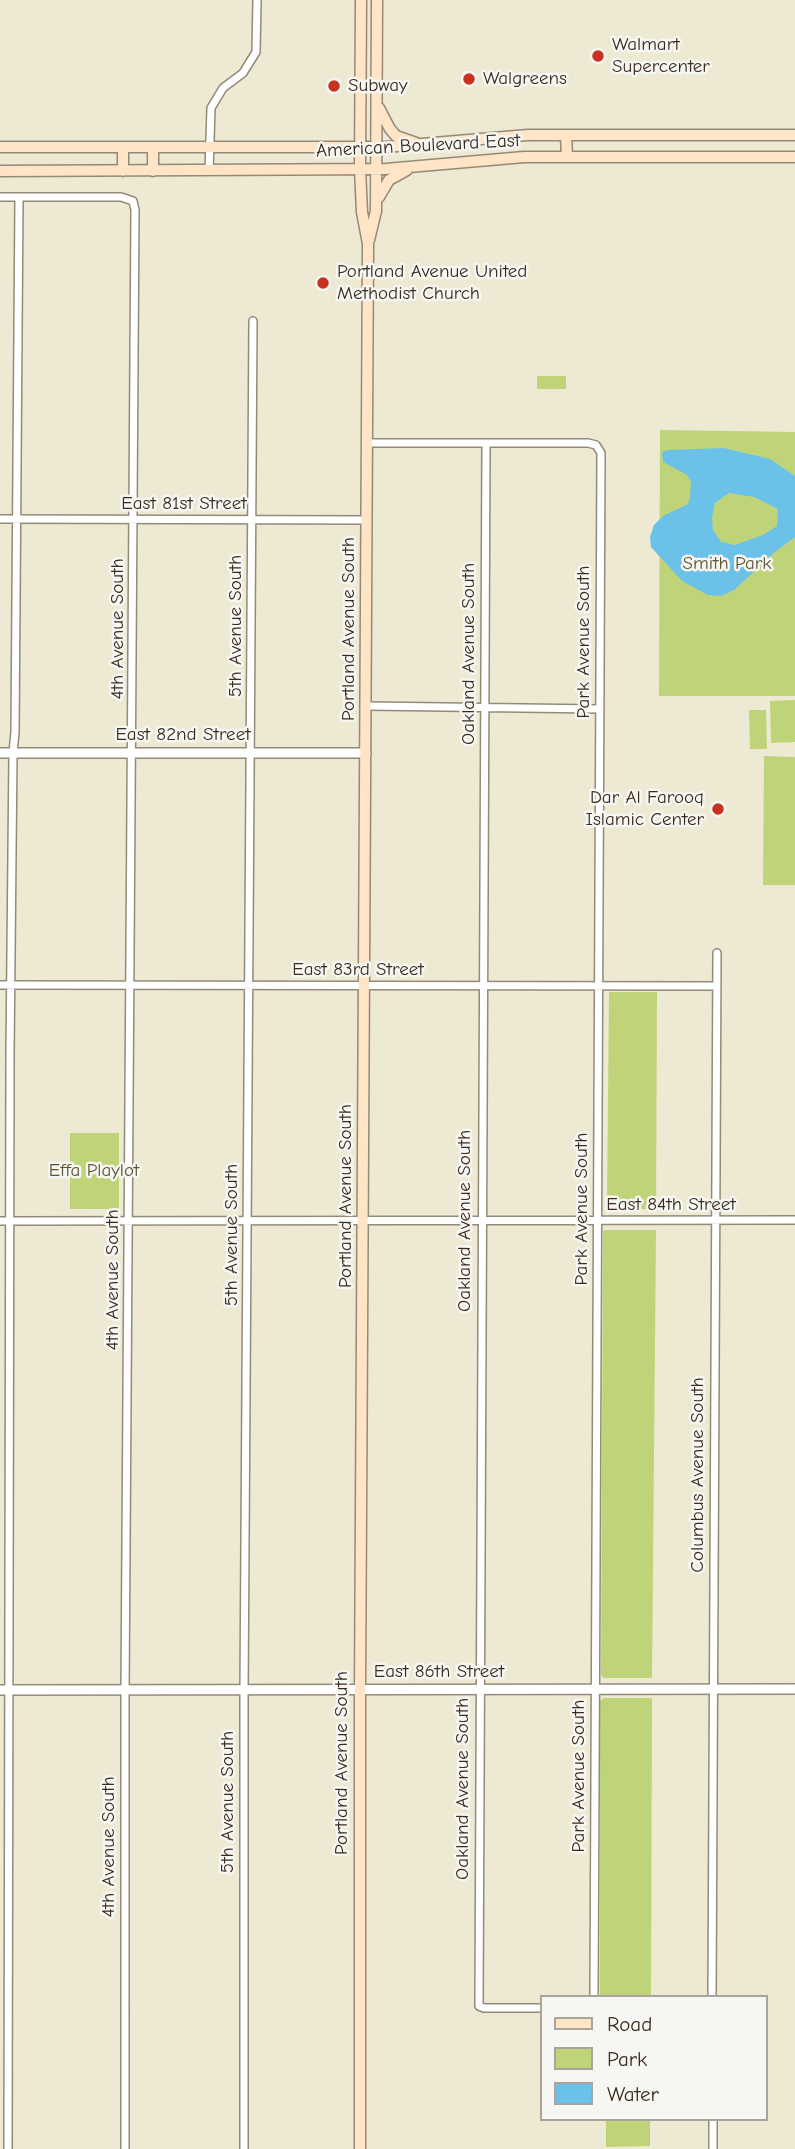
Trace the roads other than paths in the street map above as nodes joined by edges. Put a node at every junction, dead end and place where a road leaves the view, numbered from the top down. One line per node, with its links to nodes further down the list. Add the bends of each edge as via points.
1 (257, 0): 12 (street, via 256,52 243,74 216,97)
2 (361, 0): 9 (main road, Portland Avenue South)
3 (377, 0): 4 (main road, Portland Avenue South)
4 (377, 98): 7 (main road, via 380,113 396,136); 10 (main road, Portland Avenue South)
5 (792, 134): 6 (main road, American Boulevard East)
6 (566, 135): 7 (main road, American Boulevard East); 14 (main road)
7 (427, 145): 10 (main road, American Boulevard East)
8 (0, 147): 13 (main road, American Boulevard East)
9 (360, 147): 10 (main road, American Boulevard East); 12 (main road, American Boulevard East); 17 (main road, Portland Avenue South)
10 (376, 147): 18 (main road, Portland Avenue South)
11 (153, 148): 12 (main road, American Boulevard East); 13 (main road, American Boulevard East); 21 (main road)
12 (209, 148): 22 (street)
13 (123, 149): 20 (main road)
14 (567, 157): 15 (main road, American Boulevard East); 16 (main road, American Boulevard East)
15 (795, 157)
16 (421, 167): 18 (main road, American Boulevard East); 25 (main road, via 389,180)
17 (360, 169): 18 (main road, American Boulevard East); 22 (main road, American Boulevard East); 26 (main road, Portland Avenue South)
18 (376, 169): 25 (main road, Portland Avenue South)
19 (0, 171): 20 (main road, American Boulevard East)
20 (123, 171): 21 (main road, American Boulevard East)
21 (153, 171): 22 (main road, American Boulevard East)
22 (209, 171)
23 (0, 197): 24 (street)
24 (19, 197): 31 (street); 32 (street, 4th Avenue South, via 121,197 133,201)
25 (376, 211): 26 (main road, Portland Avenue South)
26 (369, 244): 28 (main road, Portland Avenue South)
27 (253, 321): 33 (street, 5th Avenue South)
28 (368, 443): 29 (street); 34 (main road, Portland Avenue South)
29 (486, 443): 36 (street, Oakland Avenue South); 37 (street, Park Avenue South, via 596,445 601,459)
30 (0, 519): 31 (street, East 81st Street)
31 (17, 519): 32 (street, East 81st Street); 39 (street)
32 (134, 520): 33 (street, East 81st Street); 40 (street, 4th Avenue South)
33 (252, 520): 34 (street, East 81st Street); 41 (street, 5th Avenue South)
34 (367, 520): 35 (main road, Portland Avenue South)
35 (366, 706): 36 (street); 42 (main road, Portland Avenue South)
36 (485, 706): 37 (street); 49 (street, Oakland Avenue South)
37 (600, 709): 50 (street, Park Avenue South)
38 (0, 753): 39 (street, East 82nd Street)
39 (13, 753): 40 (street, East 82nd Street); 45 (street)
40 (133, 753): 41 (street, East 82nd Street); 46 (street, 4th Avenue South)
41 (251, 753): 42 (street, East 82nd Street); 47 (street, 5th Avenue South)
42 (366, 754): 48 (main road, Portland Avenue South)
43 (717, 953): 51 (street, Columbus Avenue South)
44 (0, 985): 45 (street, East 83rd Street)
45 (10, 985): 46 (street, East 83rd Street); 55 (street)
46 (131, 986): 47 (street, East 83rd Street); 56 (street, 4th Avenue South)
47 (249, 986): 48 (street, East 83rd Street); 57 (street, 5th Avenue South)
48 (364, 986): 49 (street, East 83rd Street); 58 (main road, Portland Avenue South)
49 (482, 986): 50 (street, East 83rd Street); 59 (street, Oakland Avenue South)
50 (599, 986): 51 (street, East 83rd Street); 52 (street, Park Avenue South)
51 (717, 986): 60 (street, Columbus Avenue South)
52 (598, 1220): 59 (street, East 84th Street); 60 (street, East 84th Street); 68 (street, Park Avenue South)
53 (795, 1220): 60 (street, East 84th Street)
54 (0, 1221): 55 (street, East 84th Street)
55 (10, 1221): 56 (street, East 84th Street); 63 (street)
56 (129, 1221): 57 (street, East 84th Street); 64 (street, 4th Avenue South)
57 (247, 1221): 58 (street, East 84th Street); 65 (street, 5th Avenue South)
58 (363, 1221): 59 (street, East 84th Street); 66 (main road, Portland Avenue South)
59 (481, 1221): 67 (street, Oakland Avenue South)
60 (716, 1221): 61 (street, Columbus Avenue South)
61 (712, 1689): 62 (street, East 86th Street); 68 (street, East 86th Street); 70 (street, Columbus Avenue South)
62 (795, 1689)
63 (5, 1690): 64 (street, East 86th Street); 73 (street)
64 (125, 1690): 65 (street, East 86th Street); 74 (street, 4th Avenue South)
65 (244, 1690): 66 (street, East 86th Street); 75 (street, 5th Avenue South)
66 (359, 1690): 67 (street, East 86th Street); 76 (main road, Portland Avenue South)
67 (479, 1690): 68 (street, East 86th Street); 71 (street, Oakland Avenue South, via 479,2006)
68 (595, 1690): 69 (street, Park Avenue South)
69 (594, 1995)
70 (712, 1995)
71 (540, 2008)
72 (713, 2121): 77 (street)
73 (8, 2149)
74 (125, 2149)
75 (244, 2149)
76 (360, 2149)
77 (713, 2149)

